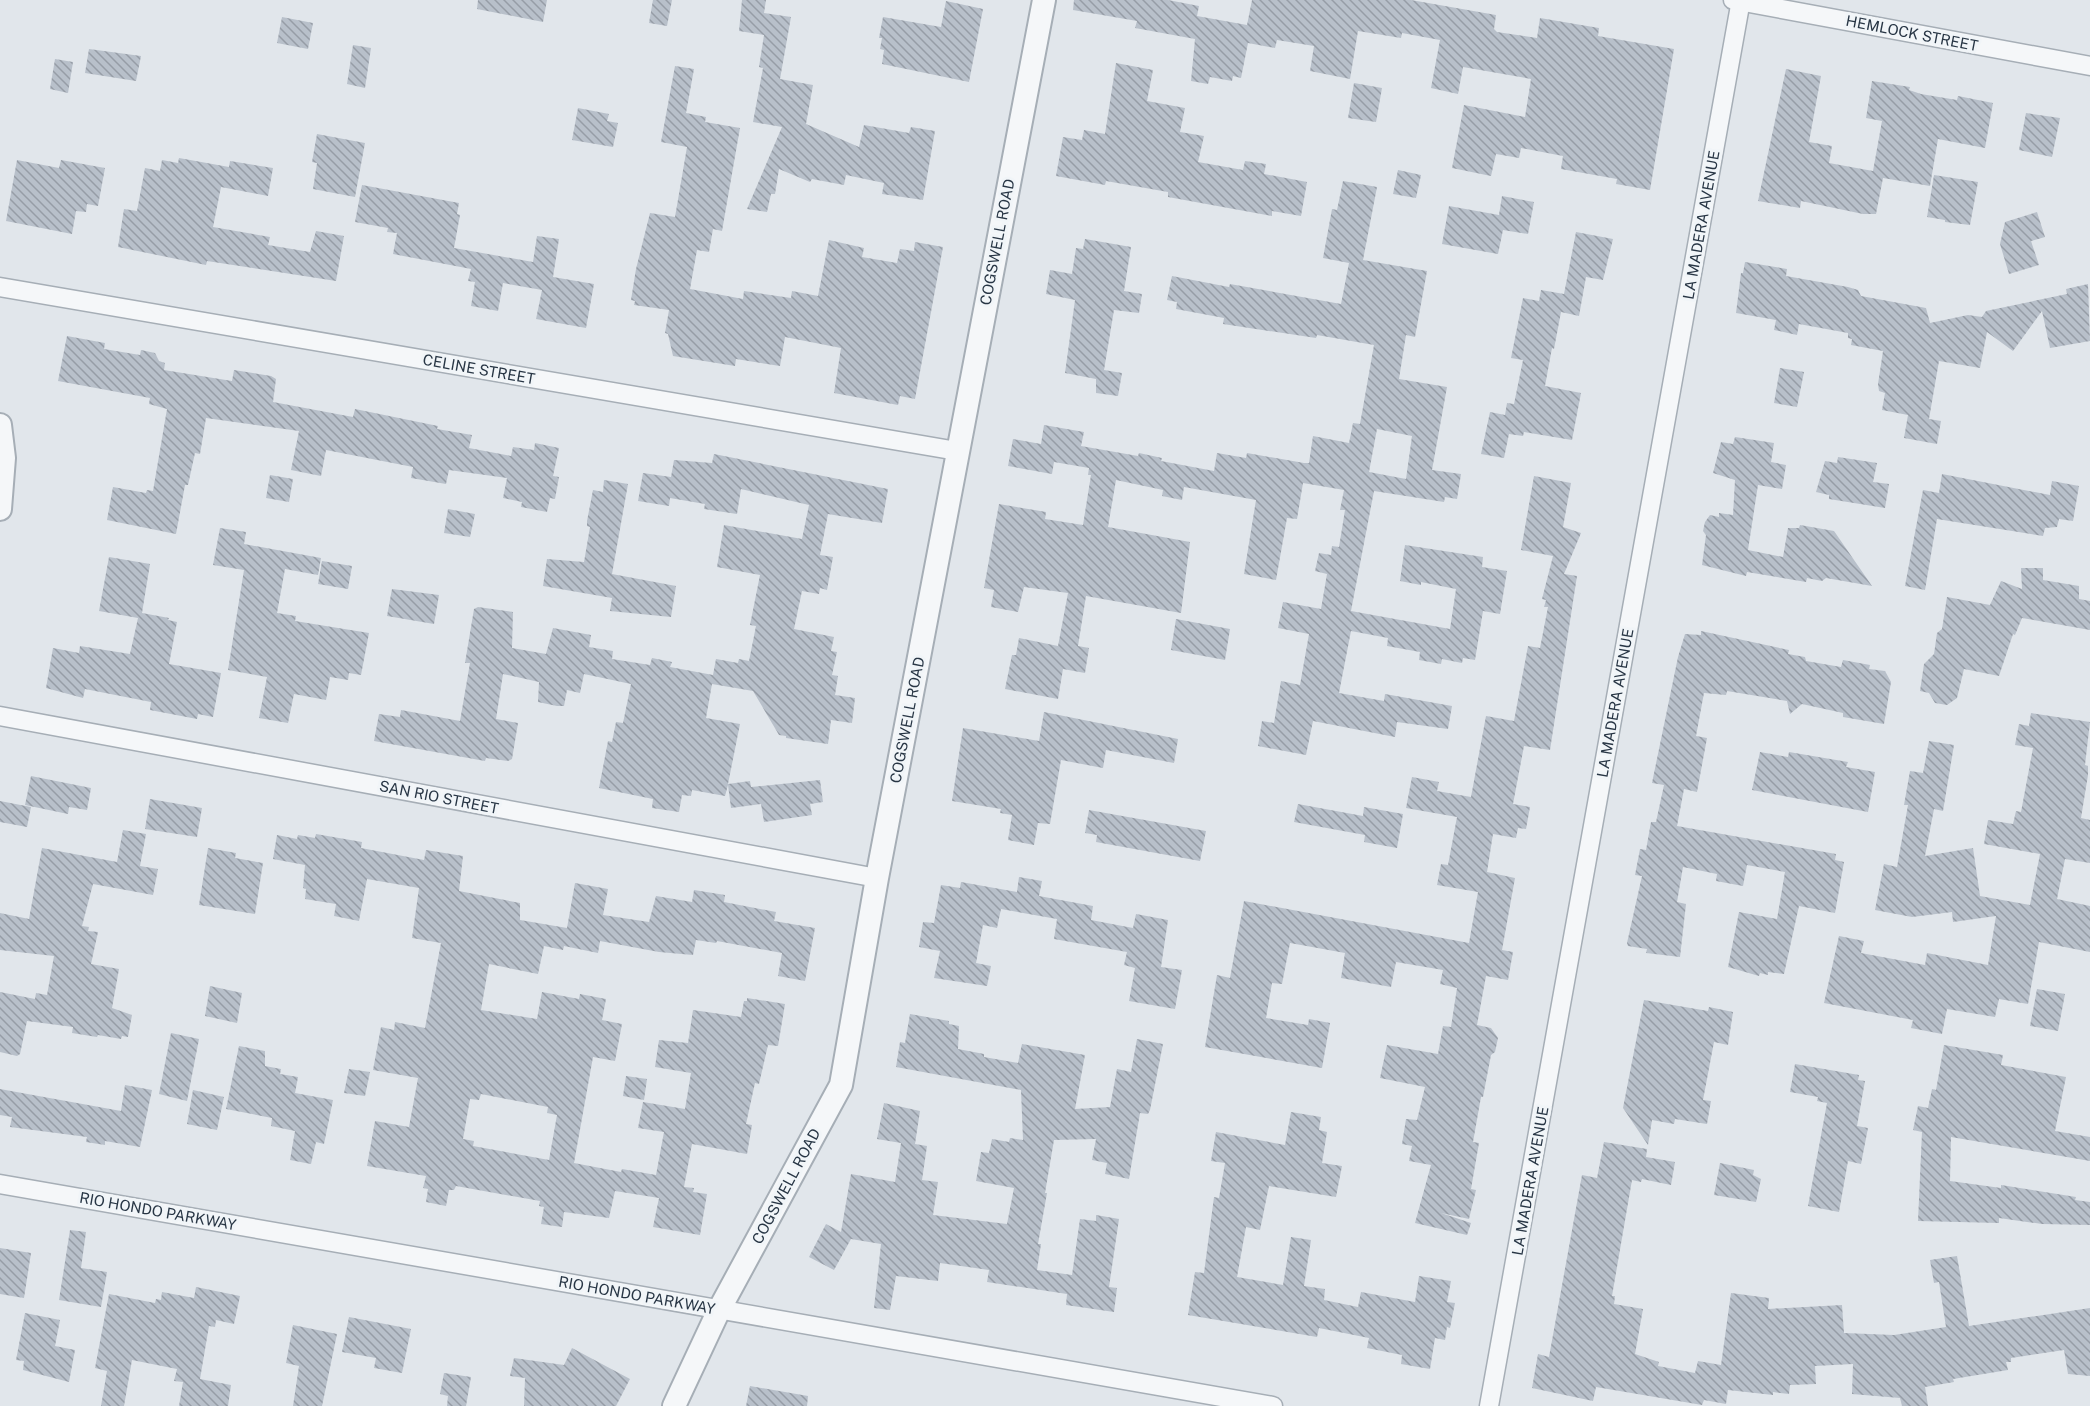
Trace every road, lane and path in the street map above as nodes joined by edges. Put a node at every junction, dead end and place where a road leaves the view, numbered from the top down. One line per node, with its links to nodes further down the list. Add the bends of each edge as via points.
1 (1044, 0): 6 (street, COGSWELL ROAD)
2 (1739, 0): 3 (street, HEMLOCK STREET); 14 (street, LA MADERA AVENUE)
3 (2090, 66)
4 (0, 287): 6 (street, CELINE STREET)
5 (0, 425): 7 (street, via 4,458)
6 (957, 451): 9 (street, COGSWELL ROAD)
7 (0, 509)
8 (0, 716): 9 (street, SAN RIO STREET)
9 (877, 878): 11 (street, COGSWELL ROAD, via 841,1085)
10 (0, 1184): 11 (street, RIO HONDO PARKWAY)
11 (719, 1310): 12 (street, COGSWELL ROAD); 13 (street, RIO HONDO PARKWAY)
12 (674, 1406)
13 (1273, 1406)
14 (1489, 1406)

